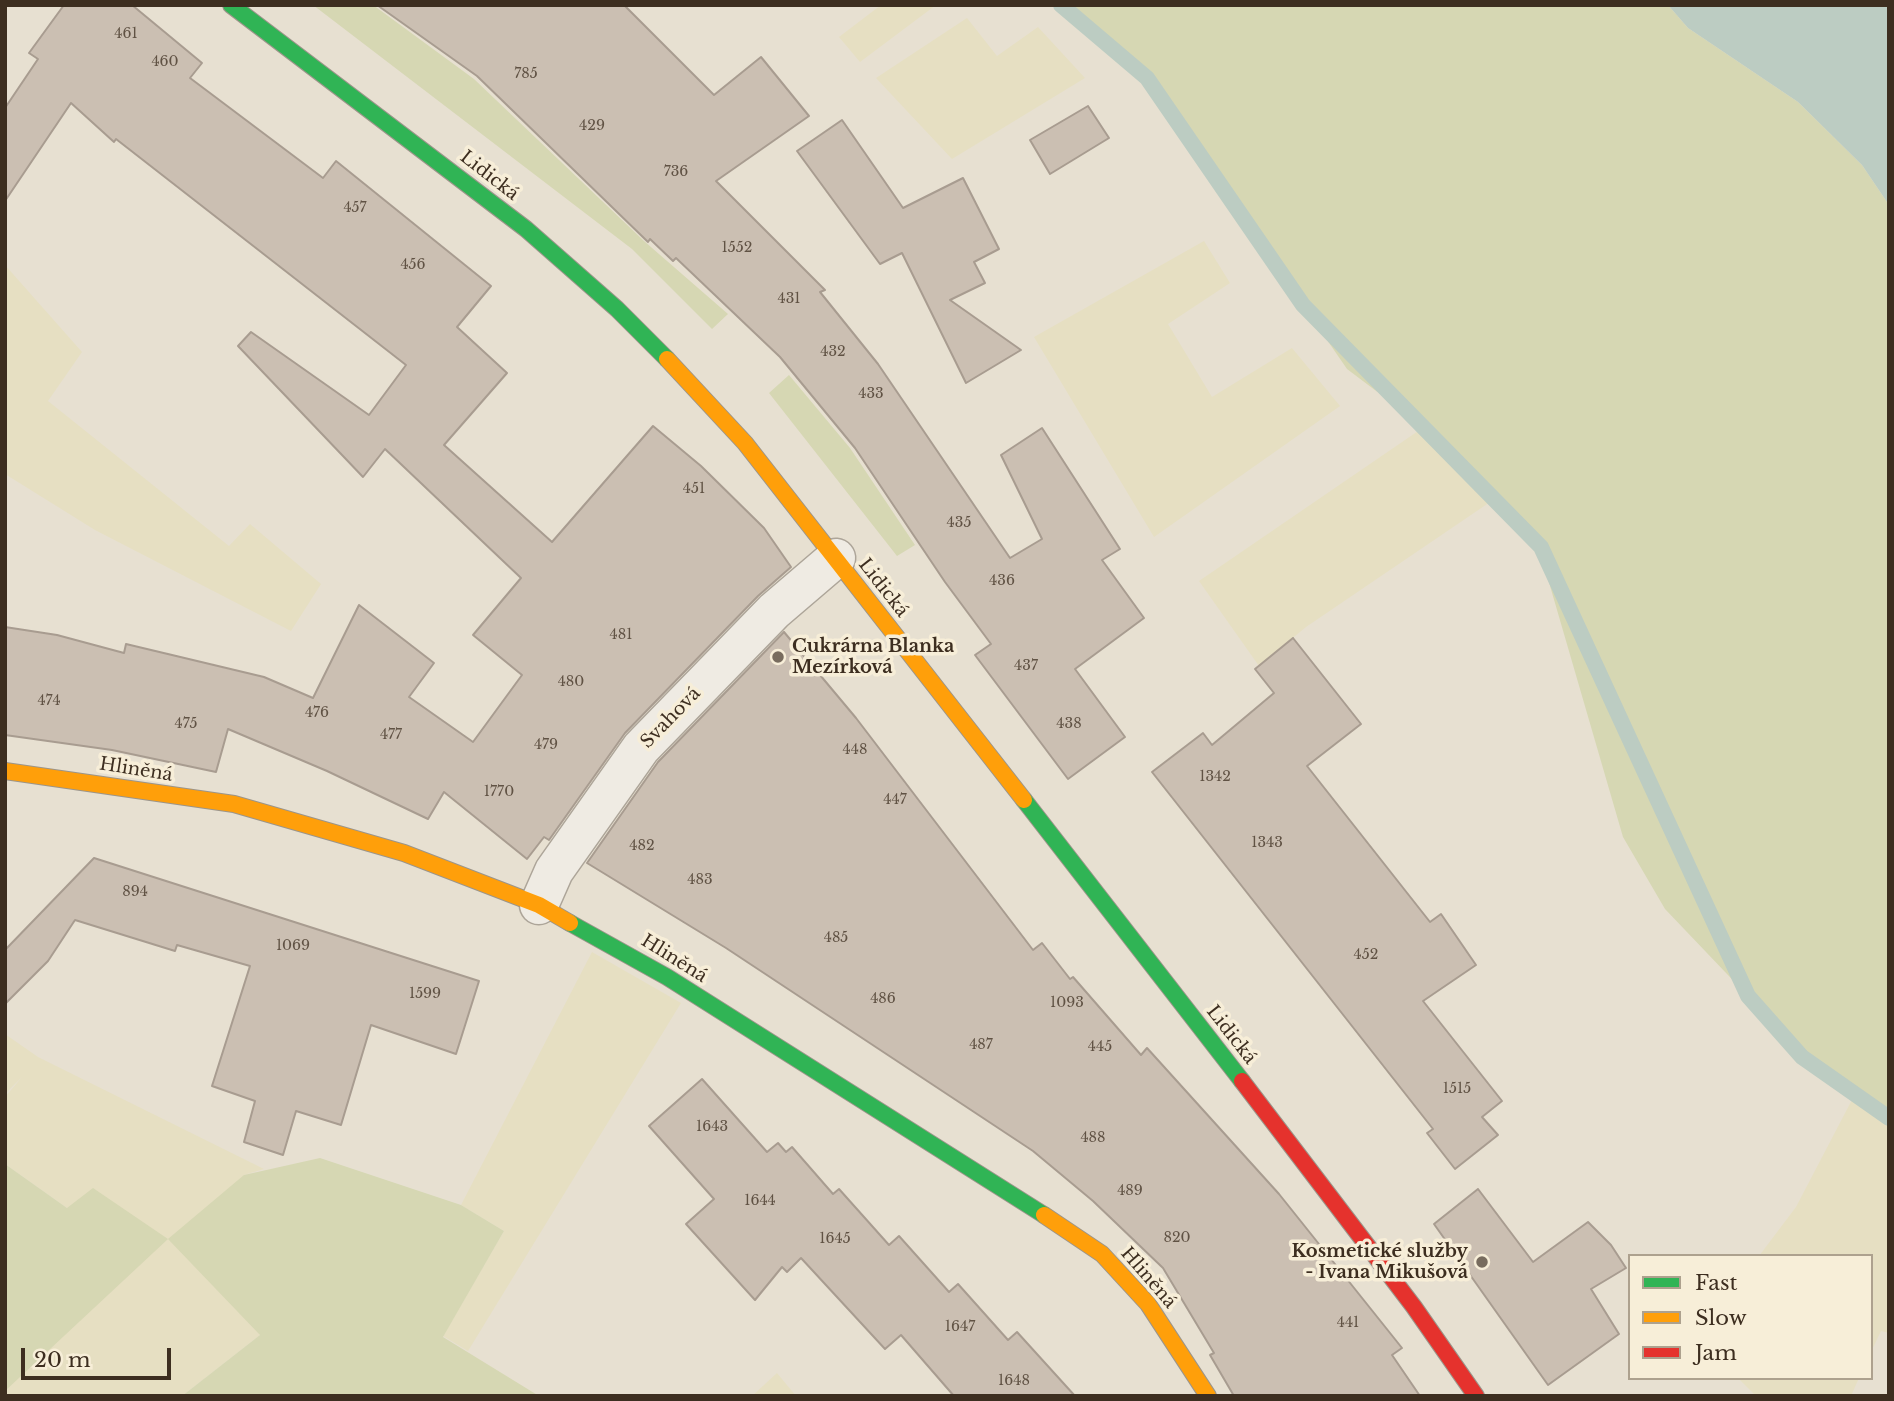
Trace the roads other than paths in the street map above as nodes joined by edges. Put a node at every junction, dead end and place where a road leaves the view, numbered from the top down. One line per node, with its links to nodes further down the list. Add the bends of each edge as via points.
1 (231, 5): 2 (main road, Lidická, via 486,198 617,309 704,397)
2 (836, 558): 4 (street, Svahová, via 774,611 641,748 554,871); 6 (main road, Lidická, via 1415,1307)
3 (5, 771): 4 (main road, Hliněná, via 234,804 404,853)
4 (539, 905): 5 (main road, Hliněná, via 667,977 1081,1238 1148,1304)
5 (1208, 1396)
6 (1476, 1396)

